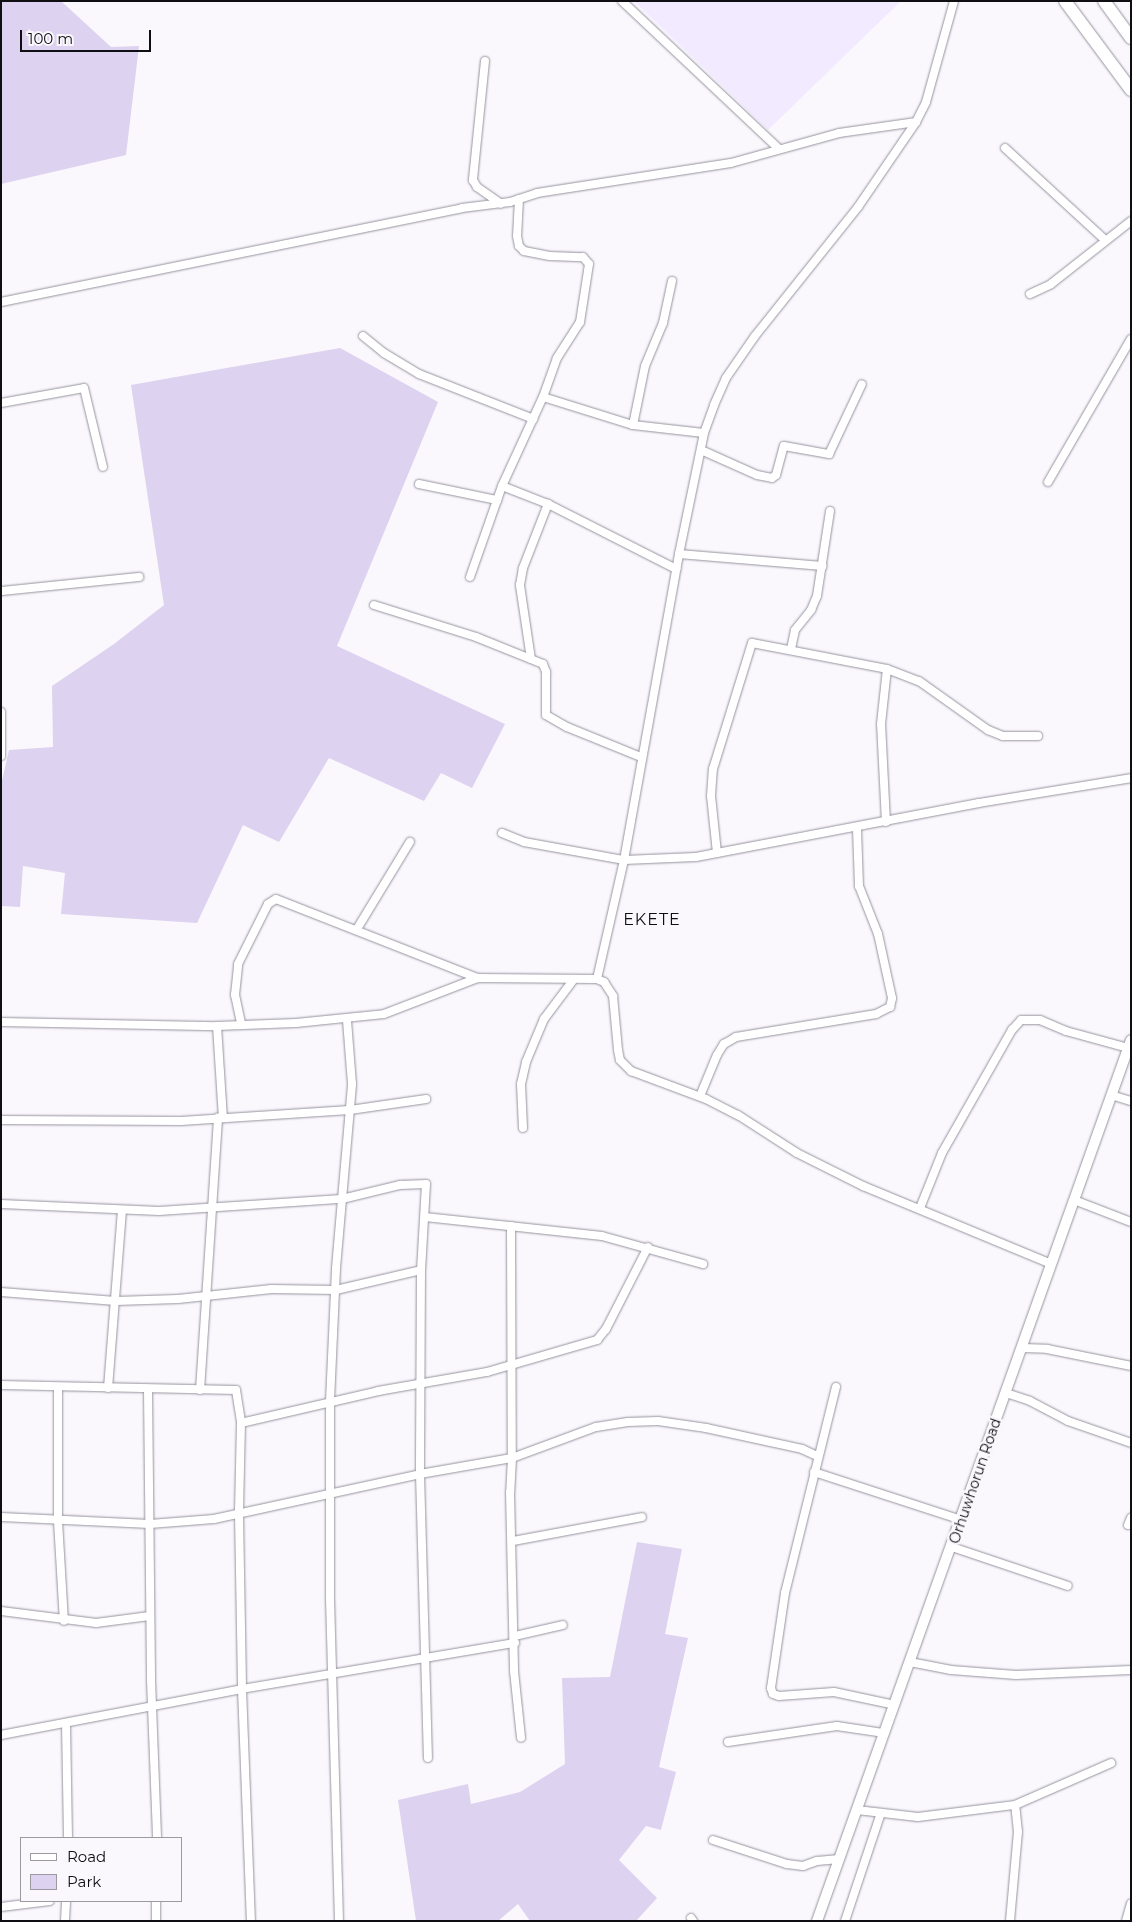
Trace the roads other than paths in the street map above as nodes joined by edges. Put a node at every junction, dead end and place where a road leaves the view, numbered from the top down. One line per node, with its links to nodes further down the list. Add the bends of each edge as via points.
1 (622, 1): 9 (street)
2 (954, 1): 8 (street, via 926,102)
3 (1065, 1): 7 (main road)
4 (1104, 1): 5 (main road)
5 (1131, 38)
6 (485, 61): 12 (street, via 473,180 477,187)
7 (1131, 90)
8 (916, 122): 9 (street, via 839,132); 25 (street, via 858,207 755,336 726,378)
9 (778, 148): 11 (street, via 731,163 537,193)
10 (1005, 148): 14 (street)
11 (519, 199): 12 (street); 21 (street, via 518,236 519,246 524,251 583,257 589,264 580,322 557,358)
12 (501, 204): 17 (street, via 462,208)
13 (1131, 221): 14 (street)
14 (1105, 240): 16 (street, via 1051,284)
15 (672, 281): 24 (street, via 663,323 645,366)
16 (1030, 294)
17 (1, 302)
18 (363, 336): 23 (street, via 384,354 419,374)
19 (1131, 339): 28 (street)
20 (862, 384): 26 (street, via 828,454 784,446 776,475 772,478 757,475)
21 (543, 397): 23 (street); 24 (street)
22 (1, 403): 27 (street, via 84,388)
23 (533, 419): 30 (street)
24 (633, 425): 25 (street)
25 (704, 433): 26 (street)
26 (701, 450): 34 (street)
27 (103, 467)
28 (1048, 482)
29 (419, 484): 31 (street)
30 (502, 486): 31 (street); 32 (street)
31 (497, 500): 38 (street)
32 (548, 504): 36 (street); 42 (street, via 523,568 520,585)
33 (830, 511): 35 (street)
34 (679, 554): 35 (street); 36 (street)
35 (822, 566): 41 (street, via 817,596 796,630)
36 (676, 569): 47 (street)
37 (139, 577): 39 (street)
38 (470, 577)
39 (1, 591)
40 (374, 605): 42 (street, via 476,637)
41 (791, 649): 43 (street); 53 (street, via 758,643 749,647 713,769 711,796)
42 (531, 659): 47 (street, via 546,667 546,715)
43 (887, 669): 45 (street, via 919,681 988,730 1003,736); 49 (street, via 881,724)
44 (1, 712): 46 (street)
45 (1038, 736)
46 (1, 756)
47 (641, 757): 54 (street)
48 (1131, 778): 49 (street)
49 (886, 822): 50 (street)
50 (858, 828): 53 (street); 65 (street, via 860,886 878,934 892,998 890,1007 876,1014 736,1037 724,1044)
51 (502, 833): 54 (street, via 533,844)
52 (410, 842): 55 (street)
53 (716, 852): 54 (street, via 654,860)
54 (624, 860): 57 (street)
55 (357, 929): 56 (street); 61 (street, via 281,900 268,904 245,944 235,978)
56 (478, 978): 58 (street); 59 (street, via 384,1014)
57 (597, 979): 58 (street); 65 (street, via 604,982 614,996 620,1060 631,1071)
58 (574, 980): 71 (street, via 544,1019 526,1062 520,1084)
59 (347, 1020): 61 (street); 68 (street, via 352,1084)
60 (1, 1022): 62 (street)
61 (242, 1023): 62 (street)
62 (217, 1026): 69 (street)
63 (1129, 1044): 64 (street, Orhuwhorun Road); 76 (street, via 1066,1031 1040,1020 1021,1020 1012,1030 942,1153)
64 (1111, 1094): 67 (street); 73 (street, Orhuwhorun Road)
65 (700, 1096): 76 (street, via 826,1168)
66 (426, 1099): 68 (street)
67 (1131, 1101)
68 (350, 1110): 69 (street); 72 (street)
69 (220, 1118): 70 (street); 75 (street)
70 (1, 1120)
71 (523, 1128)
72 (342, 1199): 75 (street); 78 (street, via 421,1182 428,1189); 85 (street)
73 (1074, 1200): 79 (street); 83 (street, Orhuwhorun Road)
74 (1, 1204): 77 (street)
75 (212, 1207): 77 (street); 87 (street)
76 (920, 1208): 83 (street)
77 (122, 1211): 88 (street)
78 (425, 1217): 80 (street); 84 (street)
79 (1131, 1222)
80 (511, 1226): 81 (street, via 602,1236); 90 (street)
81 (648, 1247): 82 (street); 90 (street, via 601,1336)
82 (703, 1264)
83 (1051, 1264): 89 (street, Orhuwhorun Road)
84 (421, 1270): 85 (street); 93 (street)
85 (336, 1290): 87 (street, via 270,1289); 100 (street)
86 (1, 1292): 88 (street)
87 (207, 1295): 88 (street); 98 (street)
88 (116, 1301): 96 (street)
89 (1022, 1348): 91 (street, via 1047,1348); 99 (street, Orhuwhorun Road)
90 (512, 1364): 93 (street); 104 (street)
91 (1131, 1366)
92 (1, 1385): 94 (street)
93 (420, 1385): 100 (street); 106 (street)
94 (58, 1387): 96 (street); 112 (street)
95 (836, 1387): 103 (street)
96 (108, 1388): 97 (street)
97 (148, 1390): 98 (street); 113 (street, via 146,1442)
98 (200, 1390): 101 (street, via 236,1390)
99 (1006, 1393): 102 (street, via 1030,1401 1068,1421); 111 (street, Orhuwhorun Road)
100 (330, 1401): 101 (street); 107 (street)
101 (241, 1423): 108 (street)
102 (1131, 1443)
103 (817, 1456): 104 (street, via 802,1449 658,1421 596,1427); 105 (street)
104 (512, 1458): 106 (street); 114 (street, via 509,1476)
105 (814, 1472): 111 (street); 127 (street, via 784,1593 771,1688 773,1694 834,1692)
106 (420, 1474): 107 (street); 122 (street)
107 (330, 1495): 108 (street); 125 (street)
108 (239, 1514): 113 (street); 126 (street)
109 (1, 1517): 112 (street)
110 (642, 1517): 114 (street)
111 (962, 1520): 115 (street, Orhuwhorun Road)
112 (58, 1521): 113 (street); 119 (street)
113 (150, 1524): 118 (street)
114 (513, 1541): 121 (street)
115 (952, 1547): 116 (street); 123 (street, Orhuwhorun Road)
116 (1068, 1586)
117 (1, 1611): 119 (street)
118 (150, 1616): 119 (street, via 96,1623); 128 (street)
119 (64, 1621)
120 (563, 1625): 121 (street)
121 (515, 1639): 122 (street); 132 (street)
122 (424, 1661): 125 (street); 134 (street)
123 (910, 1662): 124 (street, via 951,1670 1016,1675); 127 (street, Orhuwhorun Road)
124 (1131, 1670)
125 (333, 1675): 126 (street); 151 (street)
126 (242, 1689): 128 (street); 150 (street)
127 (895, 1705): 130 (street, Orhuwhorun Road)
128 (154, 1706): 129 (street); 140 (street)
129 (66, 1723): 131 (street); 139 (street)
130 (884, 1733): 133 (street, via 837,1726); 137 (street, Orhuwhorun Road)
131 (1, 1735)
132 (521, 1738)
133 (728, 1742)
134 (428, 1758)
135 (1111, 1763): 136 (street)
136 (1015, 1805): 138 (street, via 918,1817); 154 (street, via 1018,1832)
137 (857, 1810): 138 (street); 142 (street, Orhuwhorun Road)
138 (881, 1813): 153 (street)
139 (68, 1837)
140 (157, 1837)
141 (713, 1840): 142 (street, via 788,1864 803,1866)
142 (839, 1859): 152 (street, Orhuwhorun Road)
143 (42, 1902): 147 (street)
144 (66, 1902): 148 (street)
145 (156, 1902): 149 (street)
146 (1131, 1904): 155 (street)
147 (1, 1907)
148 (65, 1921)
149 (156, 1921)
150 (251, 1921)
151 (339, 1921)
152 (817, 1921)
153 (844, 1921)
154 (1010, 1921)
155 (1126, 1921)

